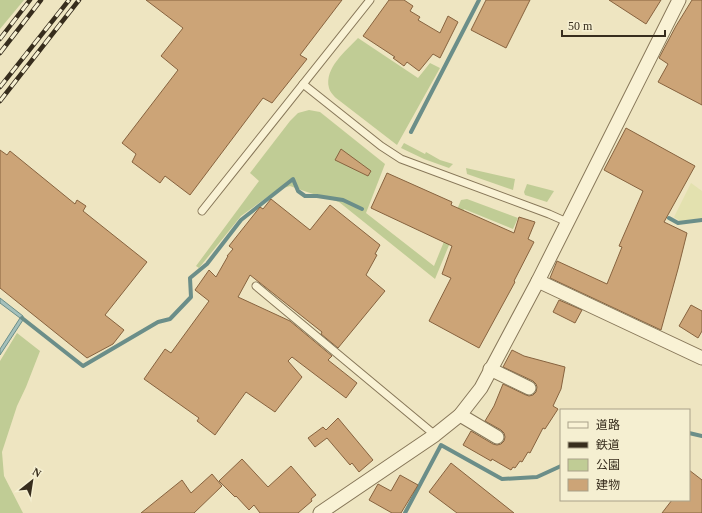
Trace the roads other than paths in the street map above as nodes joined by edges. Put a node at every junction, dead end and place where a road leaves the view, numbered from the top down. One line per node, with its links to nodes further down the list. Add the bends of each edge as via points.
1 (370, 0): 3 (lane)
2 (679, 0): 5 (street)
3 (303, 84): 4 (lane); 5 (lane, via 401,159)
4 (202, 211)
5 (567, 222): 6 (street)
6 (538, 281): 8 (street); 9 (street)
7 (256, 286): 12 (lane)
8 (700, 353)
9 (490, 369): 10 (street); 11 (street, via 481,388)
10 (529, 388)
11 (460, 414): 12 (street); 13 (street)
12 (435, 435): 14 (street)
13 (497, 437)
14 (320, 513)

